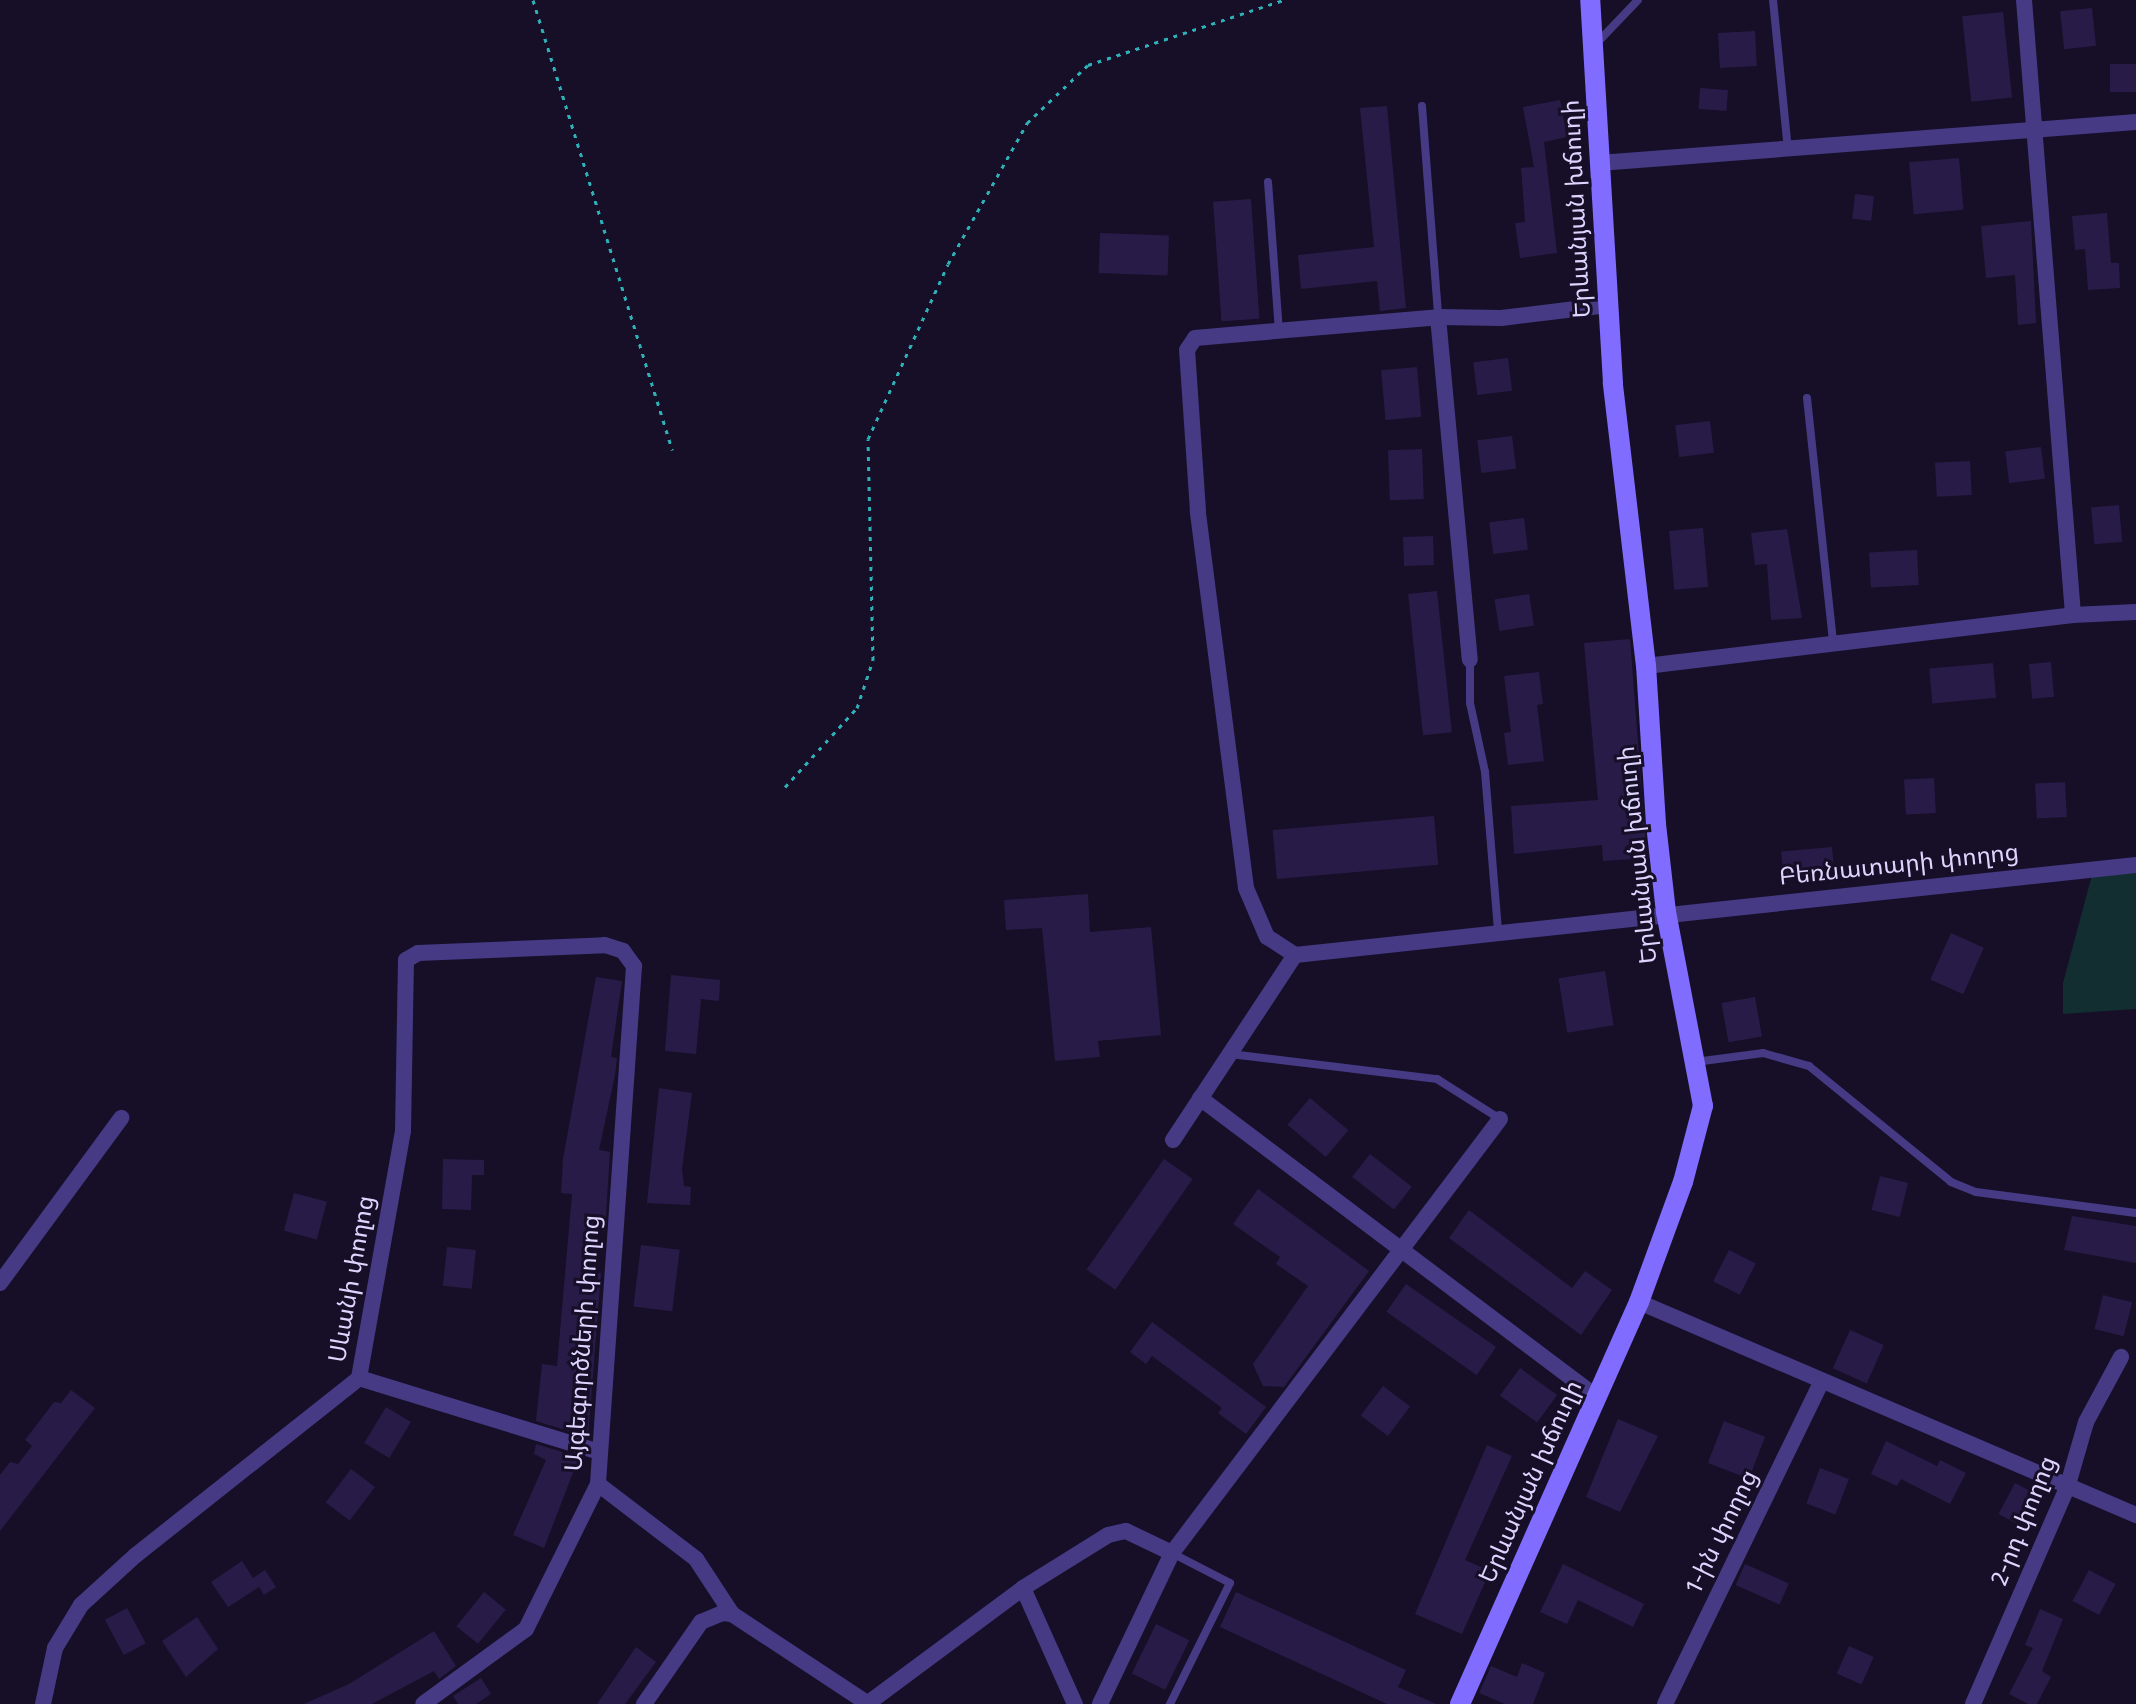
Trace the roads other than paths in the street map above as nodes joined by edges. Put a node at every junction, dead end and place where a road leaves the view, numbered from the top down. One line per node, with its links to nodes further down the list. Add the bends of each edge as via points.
1 (1590, 0): 5 (main road, Երևանյան խճուղի)
2 (1638, 0): 5 (lane)
3 (1773, 0): 9 (lane)
4 (2024, 0): 8 (street)
5 (1594, 46): 10 (main road, Երևանյան խճուղի)
6 (1422, 106): 13 (lane)
7 (2136, 122): 8 (street)
8 (2035, 132): 9 (street); 17 (street)
9 (1788, 150): 10 (street)
10 (1599, 163): 12 (main road, Երևանյան խճուղի)
11 (1268, 182): 14 (lane)
12 (1608, 305): 13 (street, via 1501,318); 20 (main road, Երևանյան խճուղի)
13 (1438, 317): 14 (street); 19 (street)
14 (1279, 332): 24 (street, via 1195,338 1186,361 1198,511 1246,888 1267,937)
15 (1807, 398): 18 (lane)
16 (2136, 612): 17 (street)
17 (2073, 615): 18 (street)
18 (1833, 644): 20 (street)
19 (1470, 660): 23 (lane, via 1470,703 1485,772)
20 (1646, 666): 22 (main road, Երևանյան խճուղի)
21 (2136, 865): 22 (street, Բեռնատարի փողոց)
22 (1666, 912): 23 (street, Բեռնատարի փողոց); 27 (main road, Երևանյան խճուղի)
23 (1498, 930): 24 (street, Բեռնատարի փողոց)
24 (1295, 955): 26 (street)
25 (634, 966): 37 (street, Սևանի փողոց, via 623,951 605,945 418,953 406,960 403,1131); 40 (street, Այգեգործների փողոց)
26 (1229, 1054): 28 (street); 30 (lane, via 1437,1079)
27 (1694, 1062): 32 (lane, via 1763,1053 1809,1066 1951,1182 1976,1192); 35 (main road, Երևանյան խճուղի, via 1703,1106 1683,1182)
28 (1200, 1098): 31 (street); 33 (street)
29 (121, 1118): 34 (street)
30 (1500, 1119): 33 (street)
31 (1173, 1140)
32 (2136, 1213)
33 (1401, 1249): 39 (street); 44 (street)
34 (0, 1283)
35 (1639, 1302): 38 (street); 39 (main road, Երևանյան խճուղի)
36 (2121, 1357): 42 (street, 2-րդ փողոց, via 2086,1422)
37 (359, 1378): 40 (street); 48 (street, Սևանի փողոց, via 81,1605 55,1648)
38 (1822, 1381): 42 (street); 55 (street, 1-ին փողոց)
39 (1597, 1397): 47 (main road, Երևանյան խճուղի)
40 (600, 1452): 41 (street, Այգեգործների փողոց)
41 (598, 1484): 46 (street, via 696,1559); 49 (street, Այգեգործների փողոց, via 526,1629)
42 (2067, 1488): 43 (street); 56 (street, 2-րդ փողոց)
43 (2136, 1515)
44 (1172, 1553): 45 (street, via 1126,1531 1108,1535); 53 (street); 54 (lane, via 1230,1583)
45 (1023, 1588): 51 (street); 52 (street)
46 (732, 1614): 50 (street, via 701,1622); 51 (street)
47 (1464, 1703)
48 (43, 1704)
49 (423, 1704)
50 (644, 1704)
51 (867, 1704)
52 (1075, 1704)
53 (1100, 1704)
54 (1170, 1704)
55 (1665, 1704)
56 (1973, 1704)

